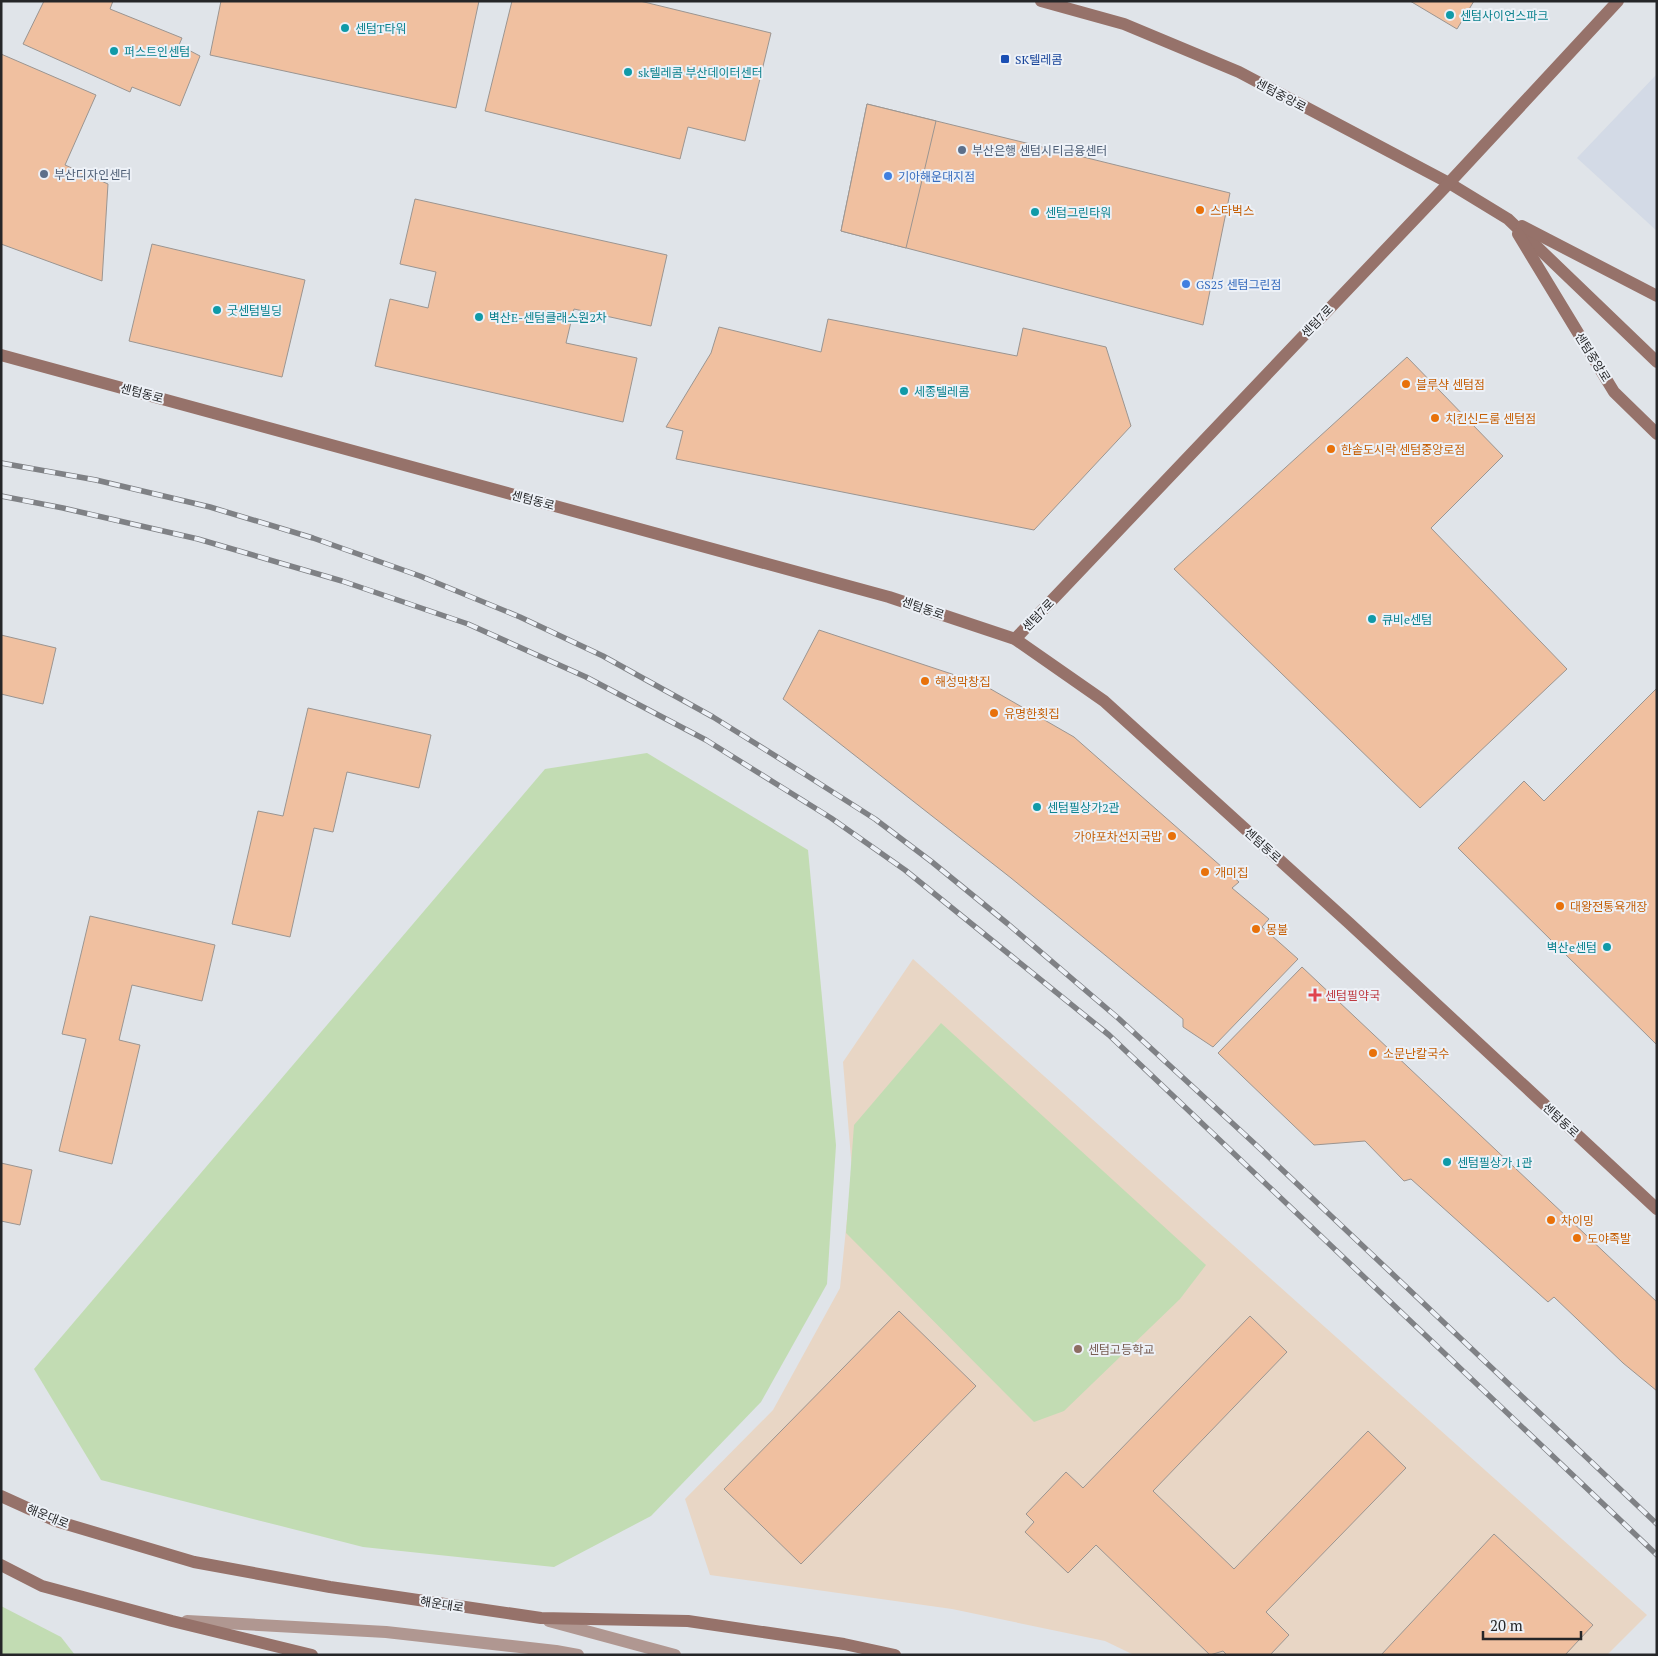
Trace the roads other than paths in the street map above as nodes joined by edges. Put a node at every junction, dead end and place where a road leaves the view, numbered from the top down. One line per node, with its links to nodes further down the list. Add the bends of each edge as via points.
1 (1040, 1): 3 (main road, 센텀중앙로, via 1124,24 1239,72)
2 (1618, 1): 3 (main road, 센텀7로)
3 (1449, 183): 4 (main road, 센텀중앙로); 9 (main road, 센텀7로)
4 (1508, 220): 5 (main road, 센텀중앙로); 7 (main road, 센텀중앙로); 8 (main road, 센텀중앙로, via 1614,392)
5 (1657, 296)
6 (1, 355): 9 (main road, 센텀동로, via 889,597)
7 (1657, 362)
8 (1657, 434)
9 (1015, 639): 10 (main road, 센텀동로, via 1104,701)
10 (1657, 1209)
11 (1, 1496): 13 (main road, 해운대로, via 56,1521 194,1562 330,1587)
12 (1, 1565): 14 (main road, via 42,1586)
13 (541, 1618): 17 (lane); 18 (main road, 해운대로, via 688,1621 844,1644)
14 (172, 1621): 15 (main road); 16 (lane, via 386,1632)
15 (312, 1655)
16 (578, 1655)
17 (675, 1655)
18 (895, 1655)

